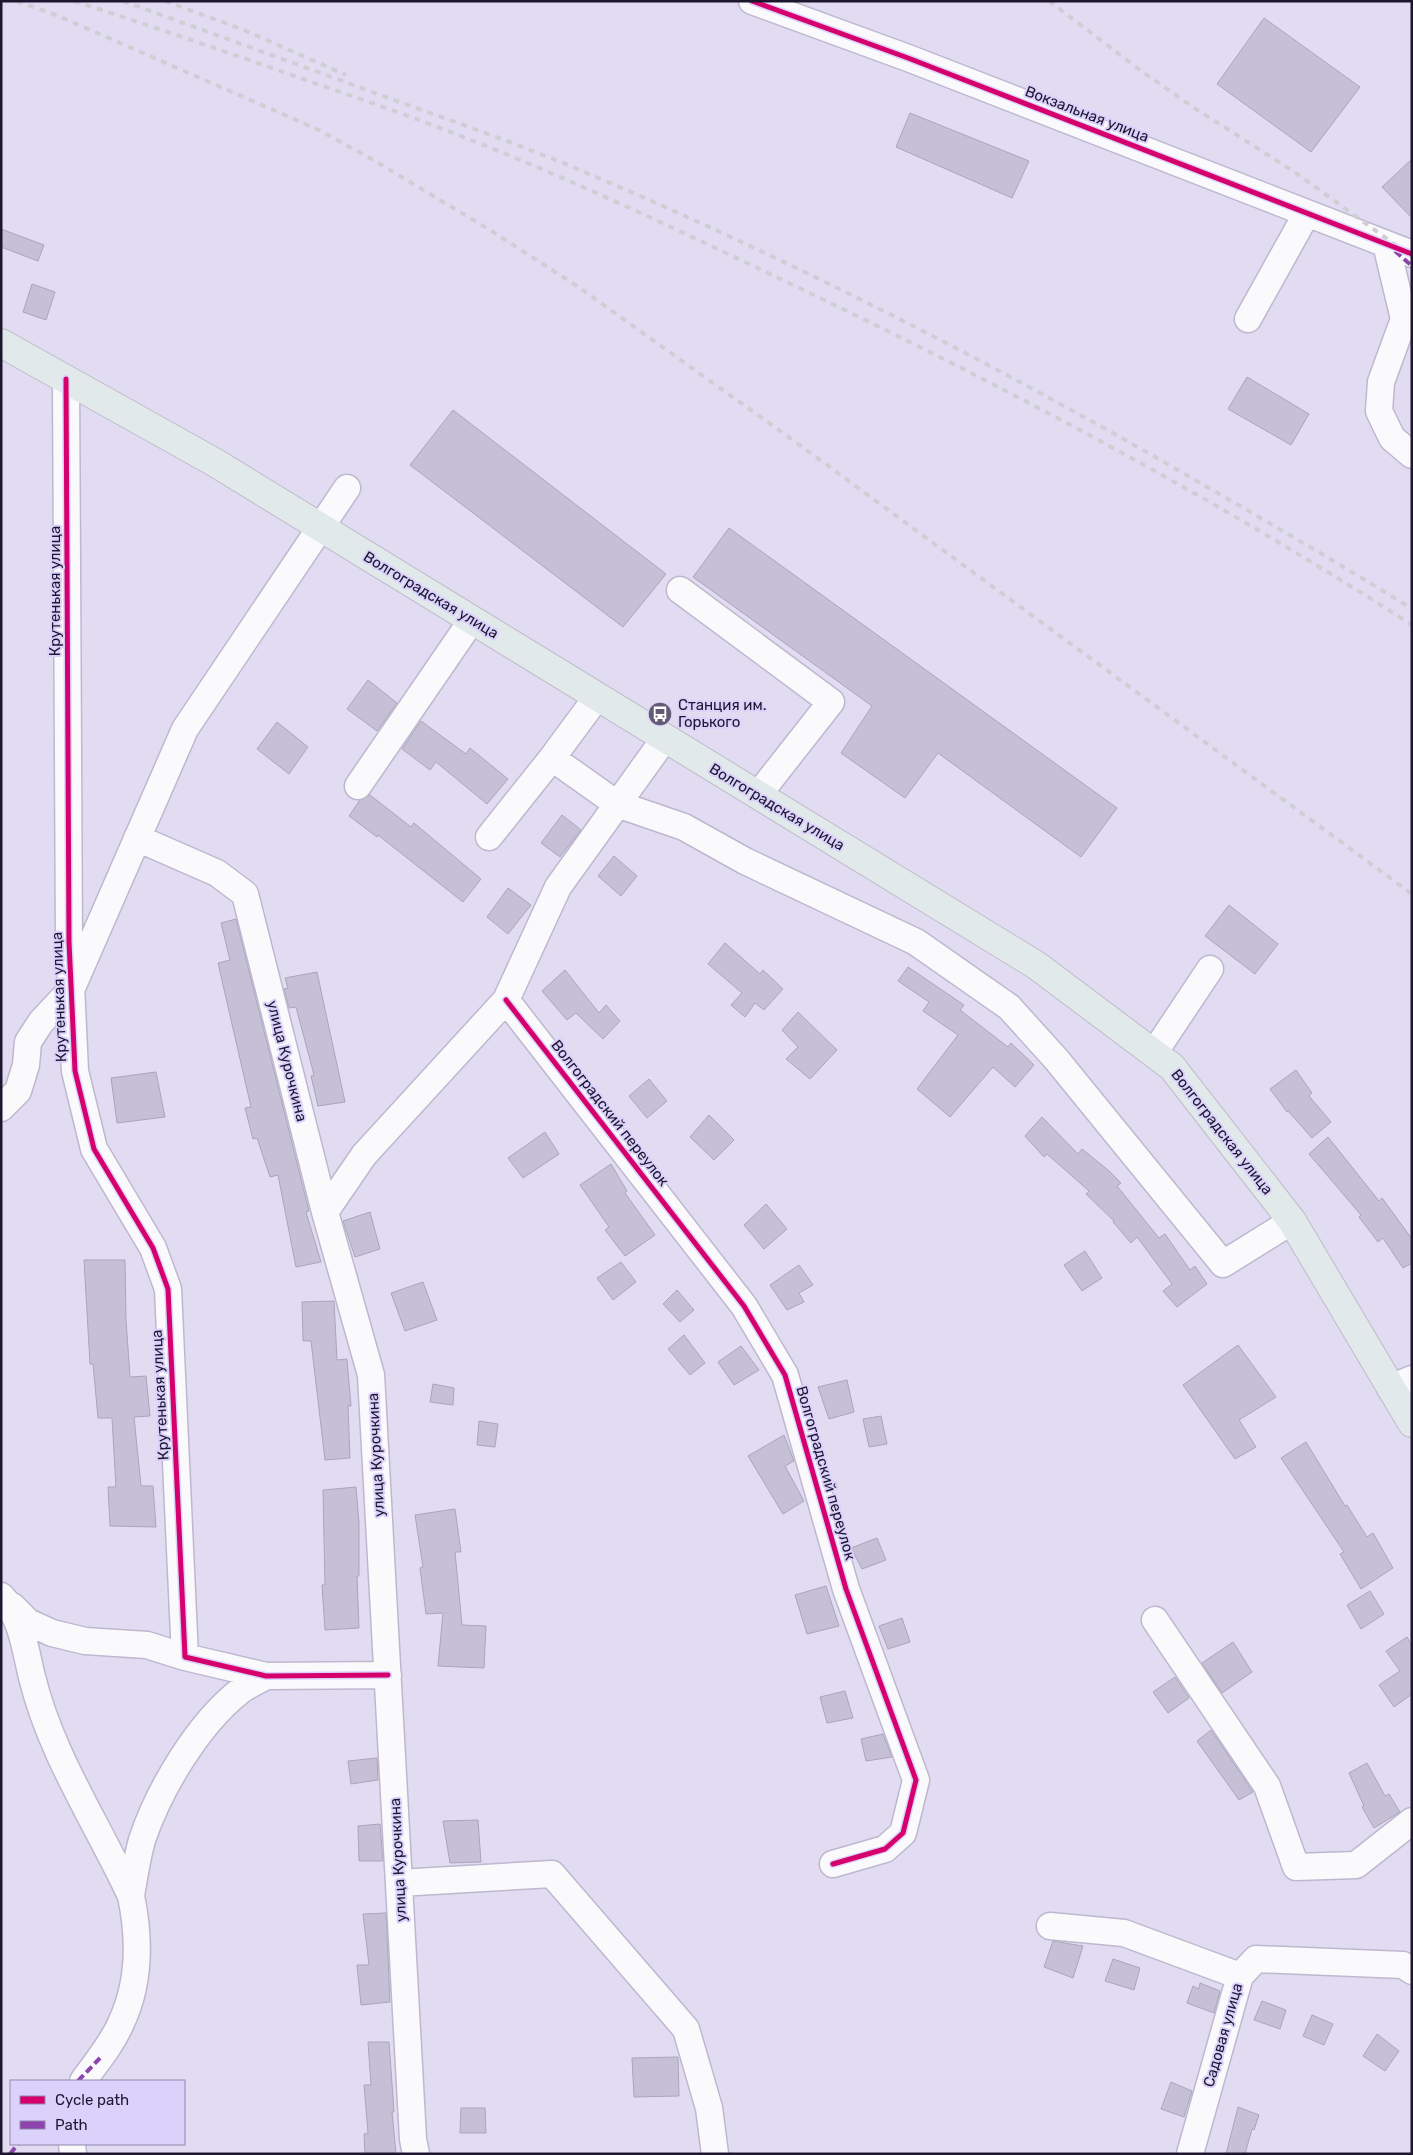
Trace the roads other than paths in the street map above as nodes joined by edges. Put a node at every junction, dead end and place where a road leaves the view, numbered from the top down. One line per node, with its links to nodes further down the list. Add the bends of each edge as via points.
1 (752, 1): 2 (street, Вокзальная улица)
2 (1307, 213): 3 (street, Вокзальная улица); 5 (street)
3 (1386, 244): 4 (street, Вокзальная улица); 8 (street, via 1404,319 1381,382 1379,411 1392,438)
4 (1412, 254)
5 (1248, 319)
6 (1, 343): 7 (main road, Волгоградская улица)
7 (66, 379): 10 (main road, Волгоградская улица, via 214,462); 22 (street, Крутенькая улица)
8 (1412, 456)
9 (348, 488): 10 (street)
10 (321, 528): 12 (main road, Волгоградская улица); 20 (street, via 185,729)
11 (680, 590): 17 (street, via 831,702)
12 (472, 620): 13 (main road, Волгоградская улица); 16 (street)
13 (597, 696): 14 (main road, Волгоградская улица); 15 (street)
14 (665, 738): 17 (main road, Волгоградская улица); 18 (street)
15 (552, 758): 18 (street); 19 (street)
16 (358, 786)
17 (758, 795): 24 (main road, Волгоградская улица, via 1036,965)
18 (617, 804): 23 (street, via 558,887); 27 (street, via 684,827 745,861 916,942 1010,1007 1223,1264)
19 (489, 837)
20 (137, 838): 22 (street); 26 (street, улица Курочкина, via 217,873 245,894)
21 (1210, 969): 24 (street)
22 (71, 990): 25 (street, via 41,1022 28,1042 26,1065 18,1091); 32 (street, Крутенькая улица, via 75,1071 94,1149 153,1248 168,1288)
23 (506, 1000): 26 (street, via 364,1155); 36 (street, Волгоградский переулок, via 744,1306 785,1375 846,1588 916,1780 903,1833 885,1849)
24 (1154, 1053): 27 (main road, Волгоградская улица, via 1172,1067)
25 (1, 1108)
26 (325, 1212): 33 (street, улица Курочкина, via 371,1375)
27 (1292, 1221): 28 (main road, Волгоградская улица)
28 (1401, 1384): 29 (main road, Волгоградская улица)
29 (1412, 1423)
30 (5, 1600): 32 (street, via 28,1622 52,1633 85,1641 147,1645); 38 (street, via 23,1635 48,1731)
31 (1155, 1620): 35 (street, via 1267,1786 1296,1867 1356,1865)
32 (185, 1658): 34 (street)
33 (388, 1675): 34 (street); 37 (street, улица Курочкина)
34 (266, 1676): 38 (street, via 241,1691 218,1712 176,1769 142,1840)
35 (1412, 1821)
36 (833, 1864)
37 (399, 1882): 43 (street, улица Курочкина); 44 (street, via 552,1874 686,2029 709,2108)
38 (131, 1896): 42 (street, via 137,1924 136,1977 121,2024)
39 (1050, 1926): 41 (street, via 1124,1933)
40 (1412, 1971): 41 (street, Садовая улица, via 1403,1965 1256,1959)
41 (1240, 1976): 45 (street, Садовая улица)
42 (84, 2080)
43 (416, 2154)
44 (715, 2154)
45 (1190, 2154)

